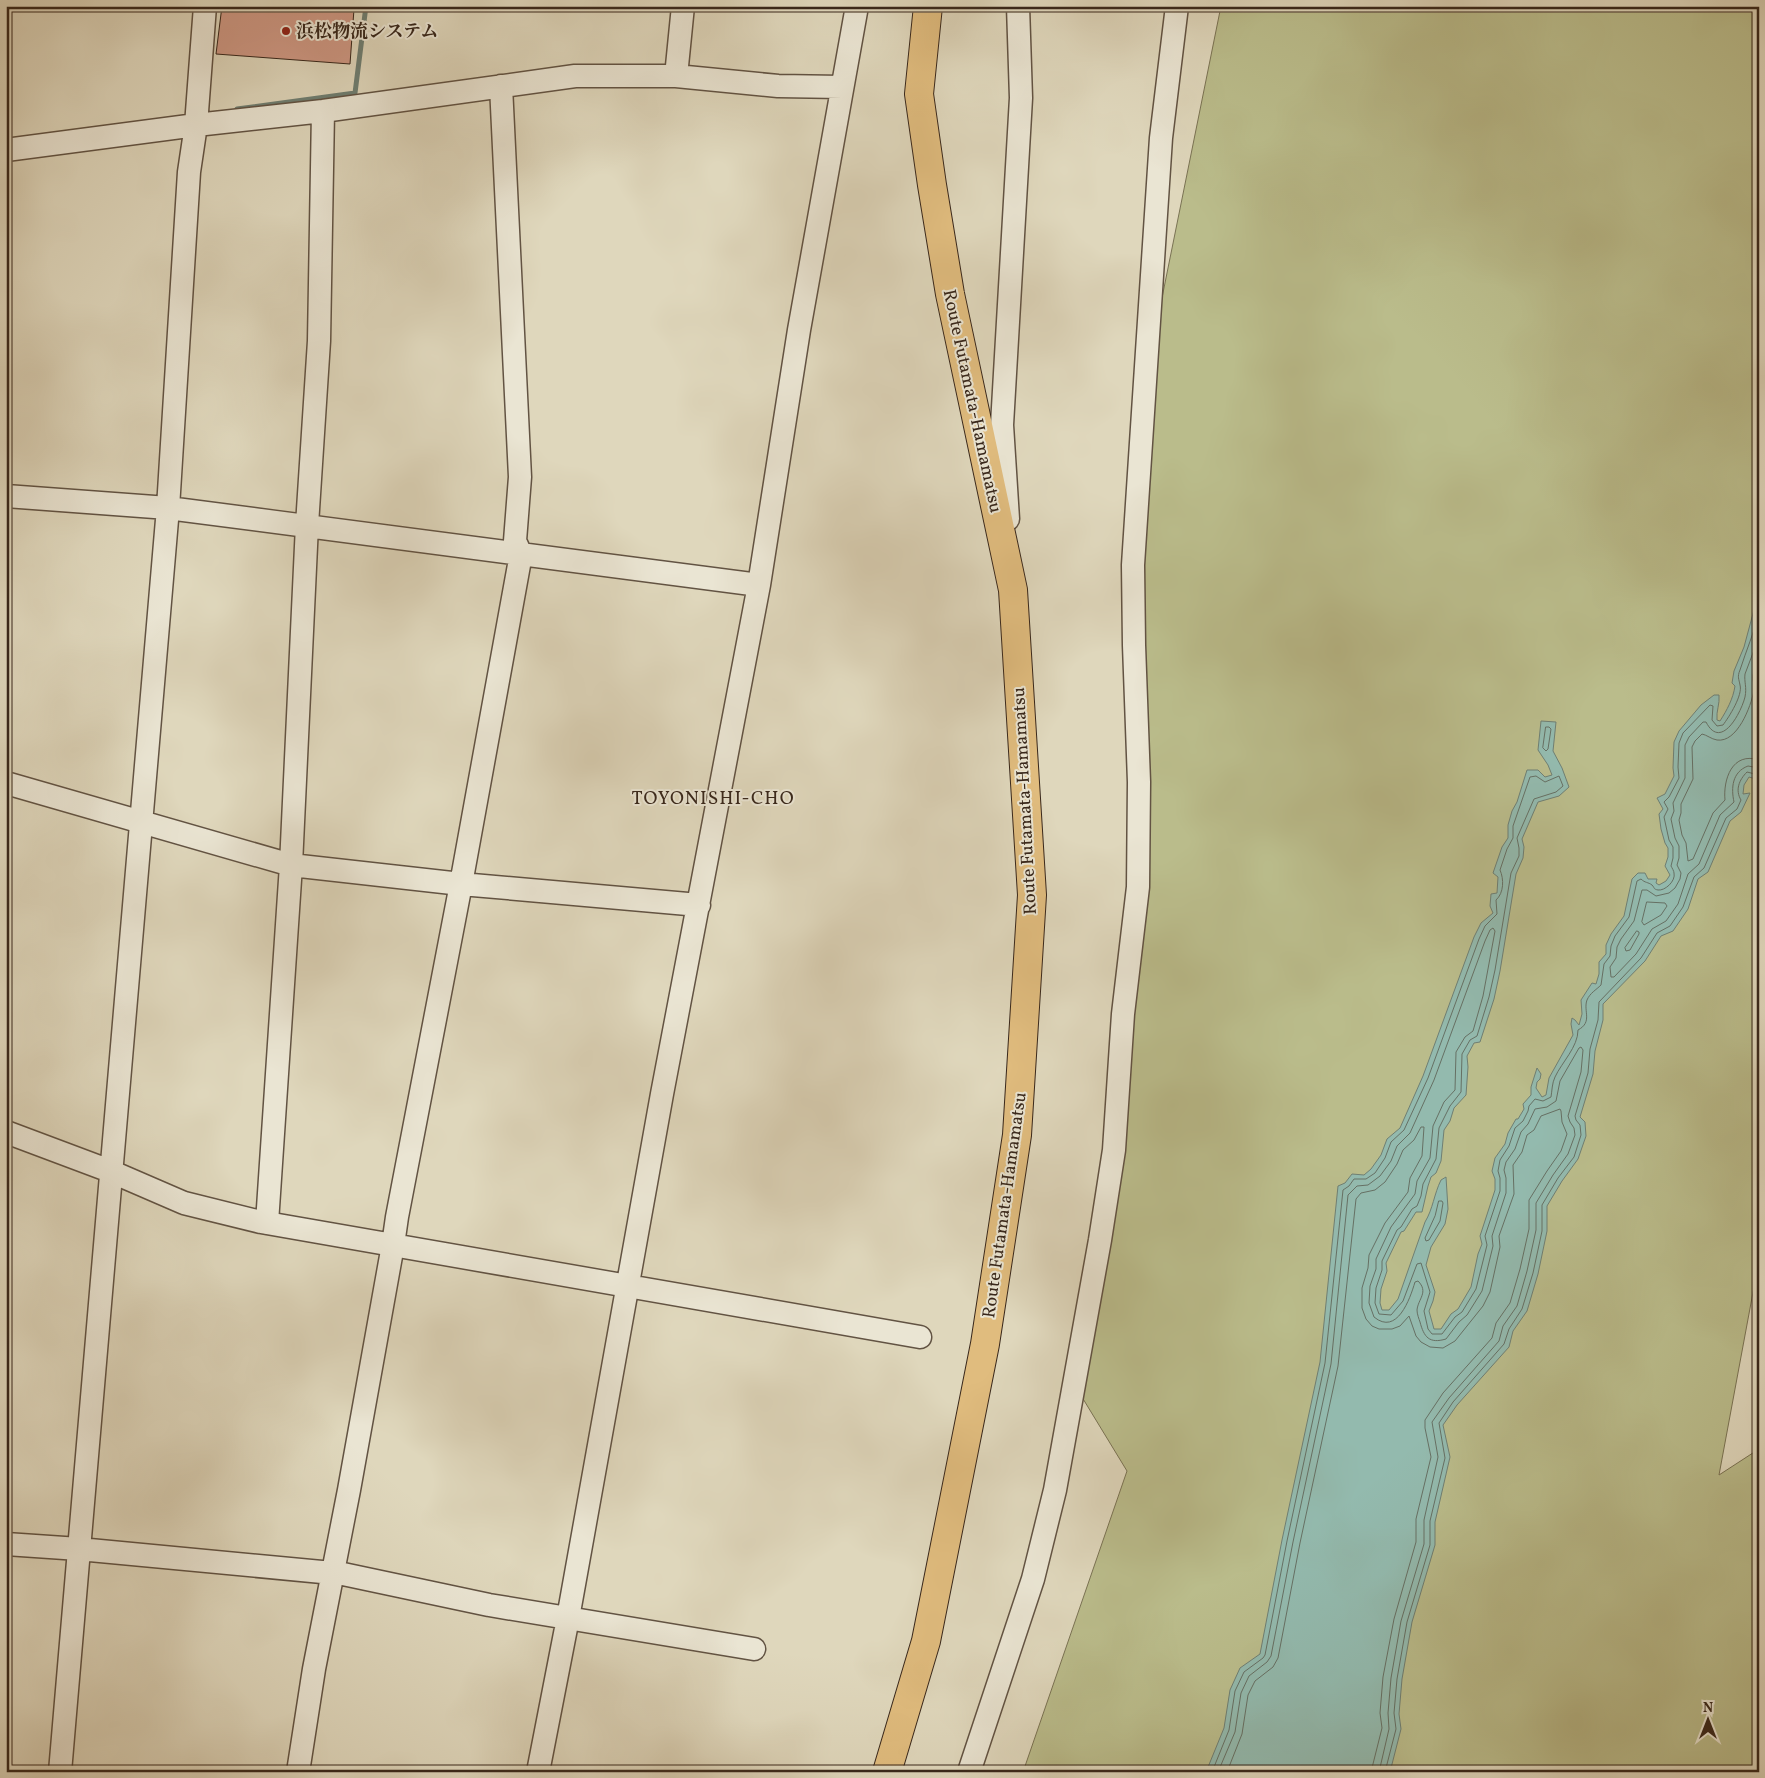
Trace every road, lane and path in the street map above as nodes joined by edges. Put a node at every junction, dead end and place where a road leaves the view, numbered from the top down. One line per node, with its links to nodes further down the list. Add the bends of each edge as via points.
1 (205, 6): 11 (street)
2 (683, 6): 7 (street)
3 (857, 6): 9 (street)
4 (928, 6): 18 (main road, Route Futamata-Hamamatsu, via 919,94 930,176 950,294)
5 (1018, 6): 18 (street, via 1021,98 1002,425)
6 (1177, 6): 39 (street, via 1162,138 1133,565 1139,782 1138,887 1124,1004 1114,1150 1055,1490 1033,1579)
7 (676, 76): 8 (street, via 575,76); 9 (street, via 778,86)
8 (501, 86): 10 (street); 16 (street, via 520,476 515,541)
9 (842, 87): 17 (street)
10 (323, 111): 11 (street); 15 (street, via 320,341)
11 (196, 125): 12 (street); 14 (street, via 189,172)
12 (6, 150)
13 (6, 496): 14 (street)
14 (168, 508): 15 (street); 20 (street)
15 (307, 524): 16 (street); 21 (street)
16 (521, 554): 17 (street); 22 (street)
17 (759, 585): 23 (street)
18 (1013, 590): 38 (main road, Route Futamata-Hamamatsu, via 1032,895 1017,1135 985,1344 926,1642)
19 (6, 783): 20 (street)
20 (142, 822): 21 (street); 25 (street)
21 (291, 865): 22 (street); 26 (street)
22 (461, 884): 23 (street); 27 (street)
23 (699, 905): 28 (street)
24 (6, 1132): 25 (street)
25 (110, 1171): 26 (street, via 184,1203); 31 (street)
26 (267, 1223): 27 (street)
27 (393, 1245): 28 (street); 32 (street)
28 (628, 1286): 29 (street); 33 (street)
29 (920, 1337)
30 (6, 1544): 31 (street)
31 (78, 1549): 32 (street); 35 (street)
32 (332, 1573): 33 (street); 36 (street)
33 (568, 1618): 34 (street); 37 (street)
34 (754, 1649)
35 (60, 1772)
36 (298, 1772)
37 (538, 1772)
38 (887, 1772)
39 (968, 1772)

